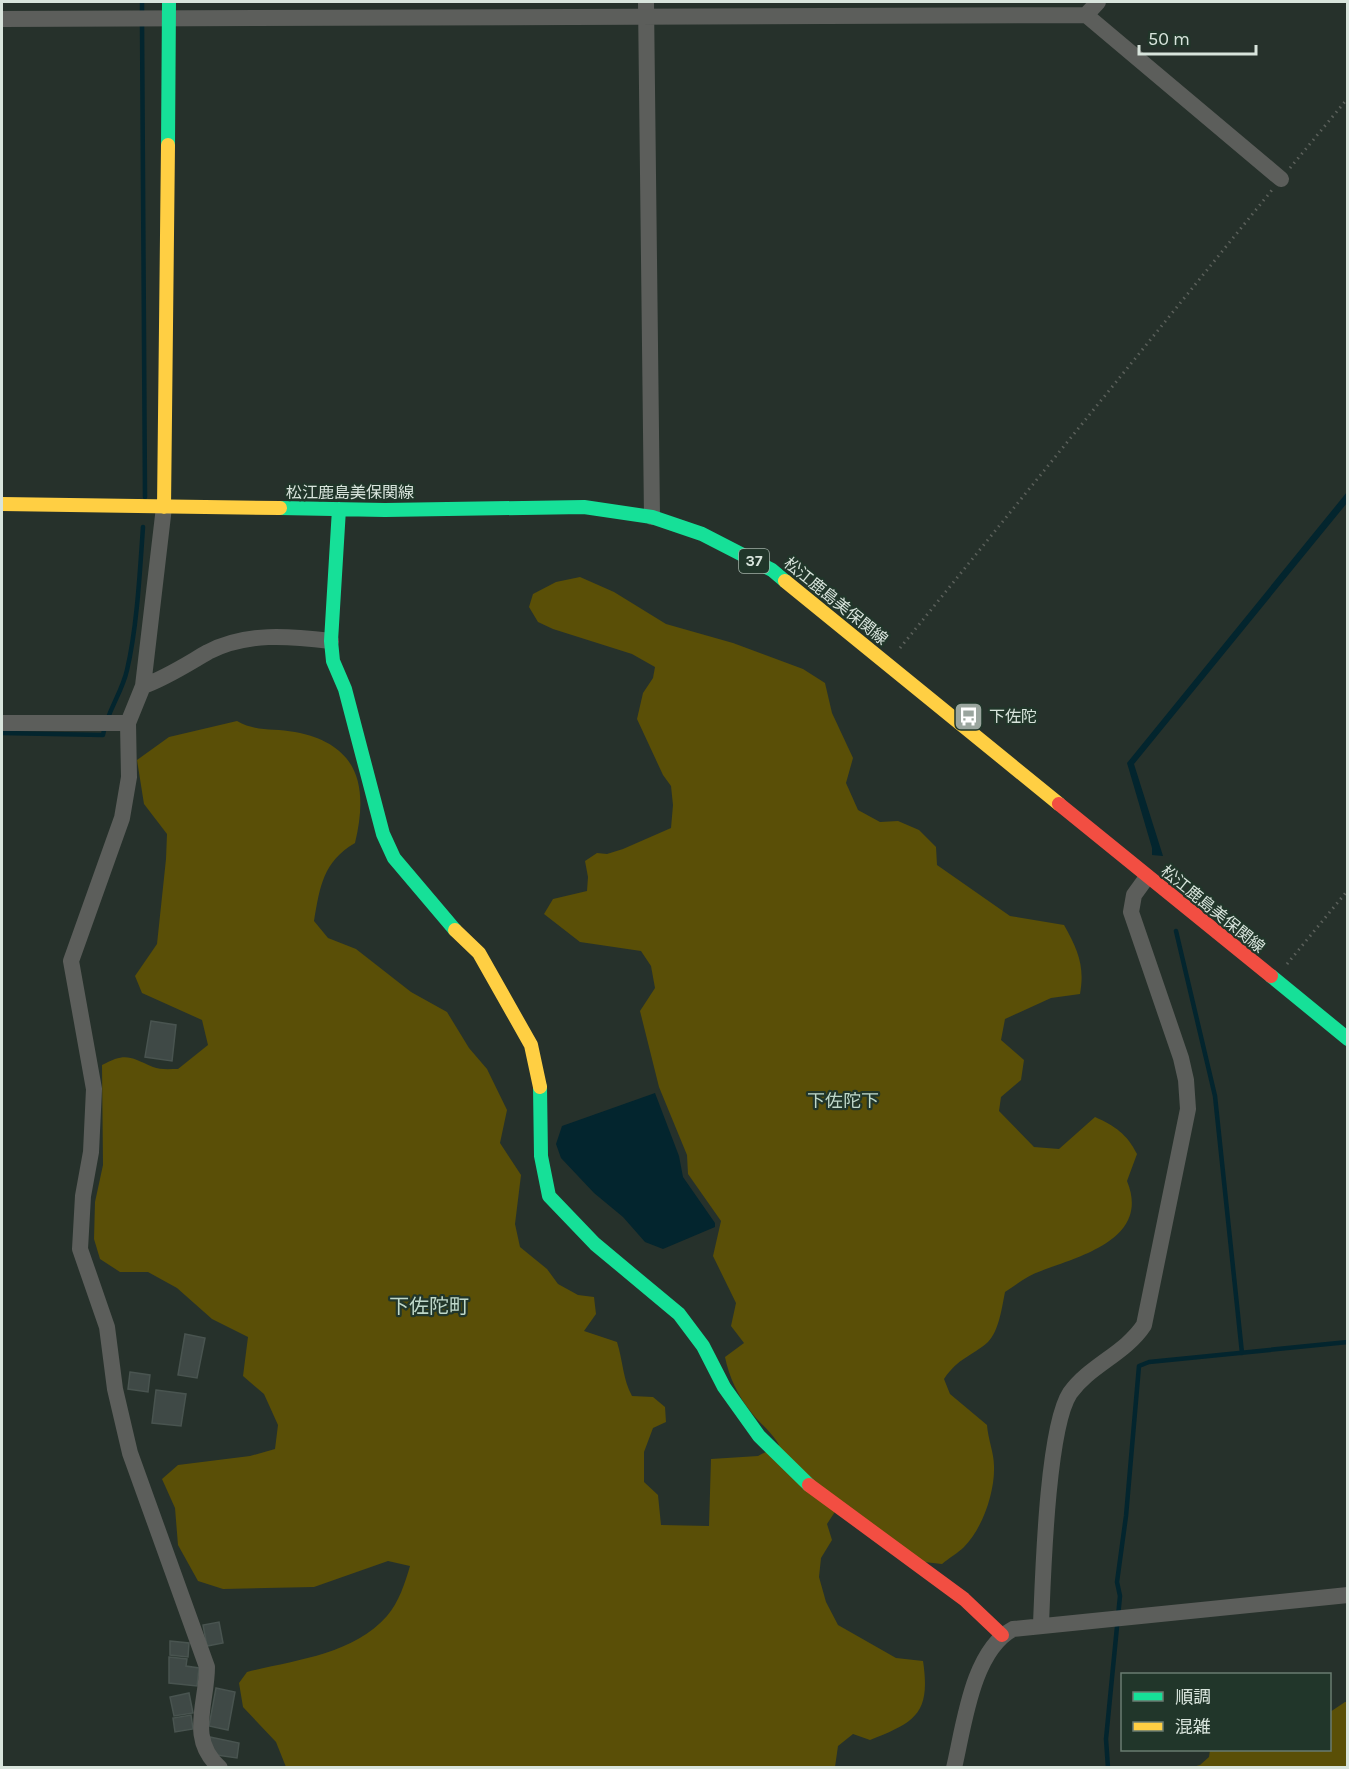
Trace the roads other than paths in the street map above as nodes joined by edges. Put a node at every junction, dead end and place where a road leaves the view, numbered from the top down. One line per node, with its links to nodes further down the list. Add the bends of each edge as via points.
1 (1098, 2): 4 (street)
2 (646, 9): 3 (street); 4 (street); 10 (street)
3 (169, 10): 5 (street); 8 (street)
4 (1086, 15): 6 (street)
5 (2, 19)
6 (1281, 179)
7 (2, 504): 8 (street, 松江鹿島美保関線 / 37)
8 (164, 507): 9 (street, 松江鹿島美保関線 / 37); 12 (street)
9 (339, 509): 10 (street, 松江鹿島美保関線 / 37, via 584,507); 11 (street)
10 (652, 516): 15 (street, 松江鹿島美保関線 / 37, via 702,534 772,570)
11 (331, 642): 12 (street, via 271,636 242,639); 19 (street, via 333,661 345,689 383,834 394,858 479,953 531,1045 540,1080 541,1156 549,1196 595,1244 679,1314 759,1436 805,1482 964,1599)
12 (143, 686): 14 (street)
13 (2, 723): 14 (street)
14 (128, 723): 20 (street, via 129,777 122,818 71,961 93,1089 92,1152 83,1196 80,1249 107,1327 115,1389 130,1454 207,1667 207,1692 199,1725 207,1754)
15 (1147, 877): 16 (street, 松江鹿島美保関線 / 37); 18 (street, via 1134,895 1131,912 1181,1058 1188,1109 1144,1324 1127,1347 1070,1393 1063,1410 1050,1488)
16 (1347, 1039)
17 (1347, 1595): 18 (street)
18 (1041, 1624): 19 (street)
19 (1002, 1635): 21 (street, via 976,1680)
20 (220, 1767)
21 (954, 1767)

